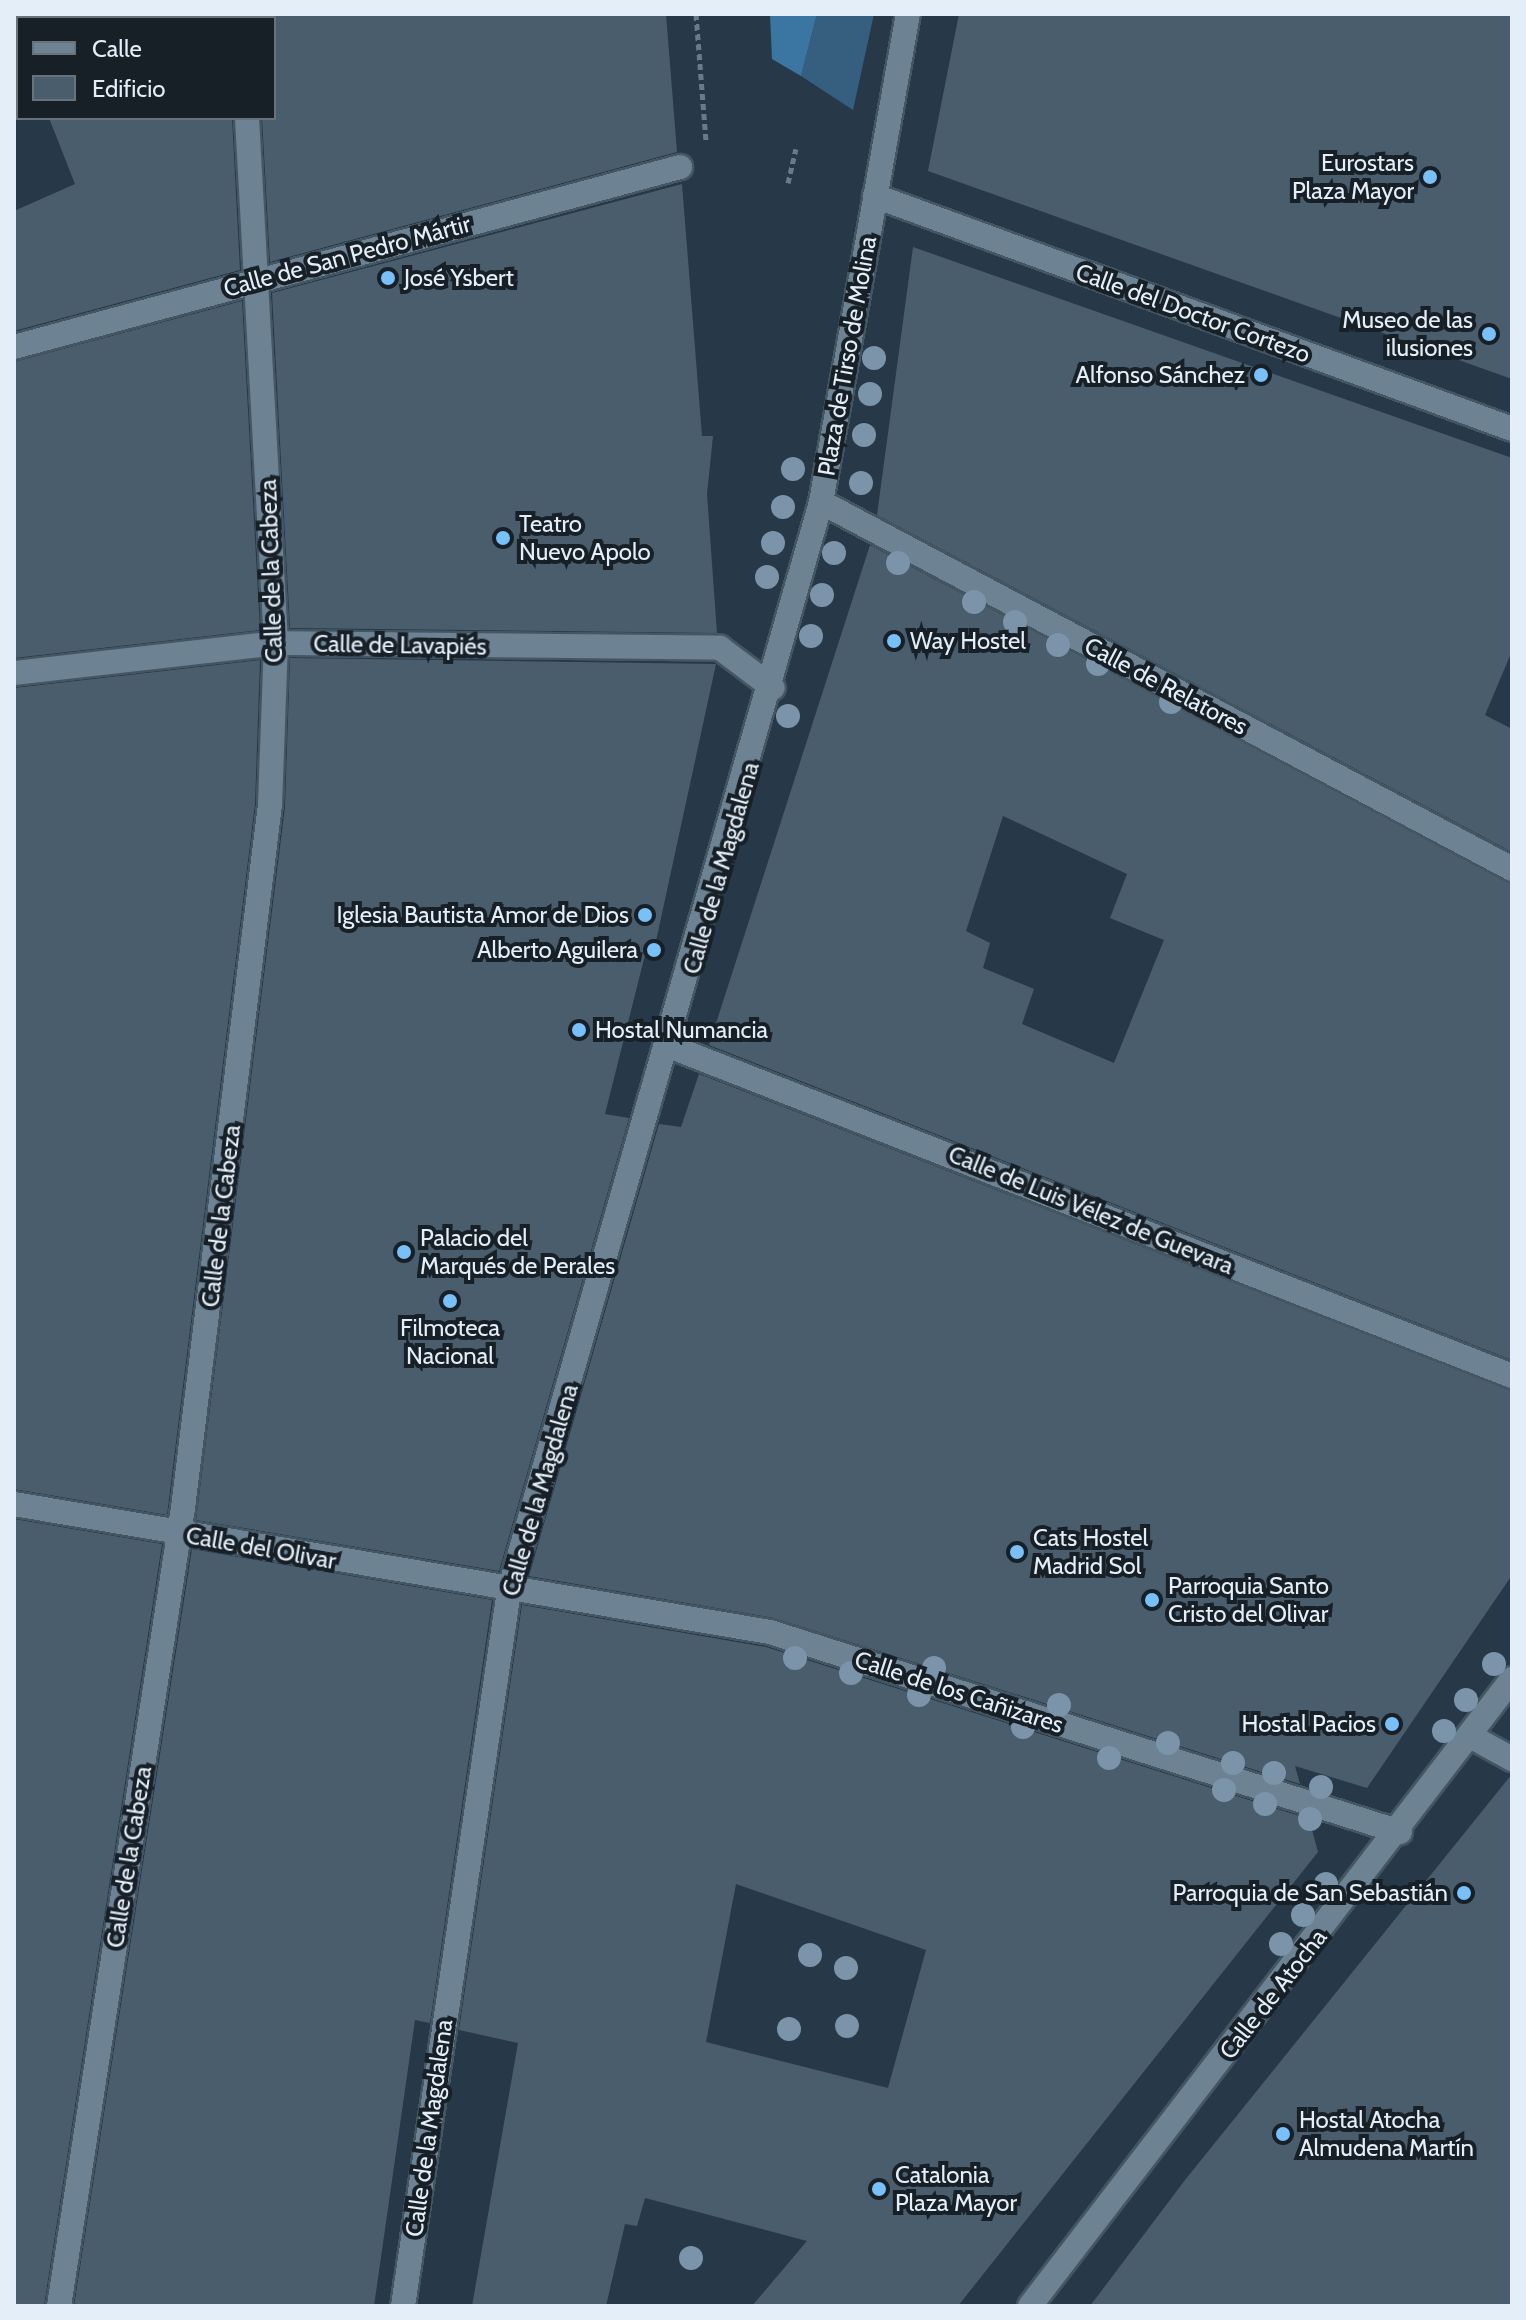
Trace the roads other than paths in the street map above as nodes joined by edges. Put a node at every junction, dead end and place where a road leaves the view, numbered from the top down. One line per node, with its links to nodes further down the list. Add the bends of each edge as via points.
1 (908, 14): 4 (street, Plaza de Tirso de Molina)
2 (247, 120): 5 (street, Calle de la Cabeza)
3 (680, 167): 5 (street, Calle de San Pedro Mártir)
4 (875, 196): 7 (street, Calle del Doctor Cortezo); 8 (street, Plaza de Tirso de Molina)
5 (258, 279): 6 (street, Calle de San Pedro Mártir); 9 (street, Calle de la Cabeza)
6 (14, 347)
7 (1512, 429)
8 (821, 502): 11 (street, Plaza de Tirso de Molina); 12 (street, Calle de Relatores)
9 (276, 643): 10 (street, Calle de Lavapiés); 11 (street, Calle de Lavapiés, via 720,648 743,658); 16 (street, Calle de la Cabeza, via 251,992)
10 (14, 673)
11 (772, 691): 13 (street, Calle de la Magdalena)
12 (1512, 869)
13 (669, 1046): 14 (street, Calle de Luis Vélez de Guevara); 17 (street, Calle de la Magdalena)
14 (1512, 1376)
15 (14, 1504): 16 (street, Calle del Olivar)
16 (179, 1534): 17 (street, Calle del Olivar); 22 (street, Calle de la Cabeza)
17 (509, 1591): 21 (street, Calle de los Cañizares, via 770,1632); 23 (street, Calle de la Magdalena)
18 (1512, 1679): 19 (street, Calle de Atocha)
19 (1472, 1737): 20 (street); 21 (street, Calle de Atocha)
20 (1512, 1759)
21 (1400, 1832): 24 (street, Calle de Atocha)
22 (59, 2306)
23 (403, 2306)
24 (1030, 2306)

